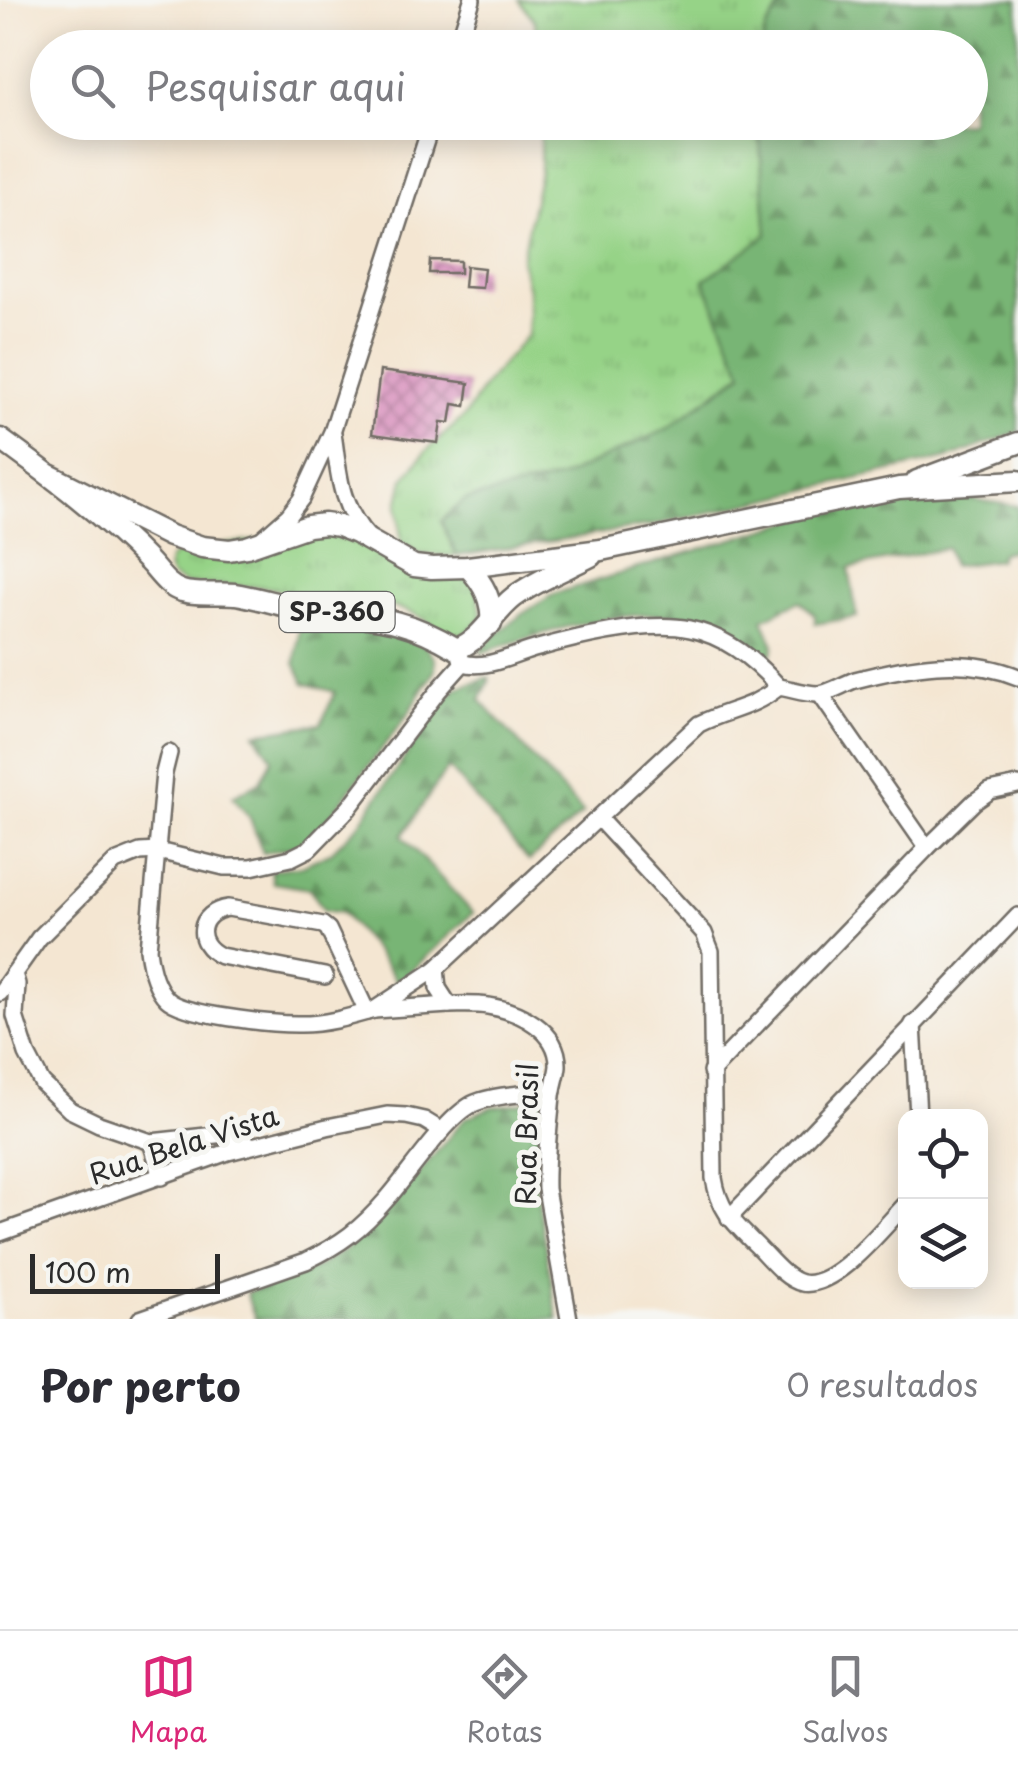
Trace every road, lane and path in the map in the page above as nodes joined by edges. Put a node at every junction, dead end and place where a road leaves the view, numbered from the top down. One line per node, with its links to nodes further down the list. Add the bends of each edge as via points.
1 (472, 0): 2 (street)
2 (463, 30)
3 (426, 140): 4 (street)
4 (332, 432): 11 (street, via 346,507); 12 (street, via 301,500)
5 (0, 439): 7 (main road, SP-360)
6 (1018, 442): 9 (main road, SP-360)
7 (51, 476): 10 (main road, SP-360); 15 (main road, SP-360)
8 (1018, 481): 9 (main road, SP-360)
9 (899, 488): 13 (main road, SP-360)
10 (184, 541): 12 (main road, SP-360, via 216,550); 15 (main road, via 162,562)
11 (374, 543): 12 (main road, SP-360, via 325,524); 14 (main road, SP-360, via 414,566)
12 (251, 546)
13 (601, 550): 14 (main road, SP-360); 16 (main road, SP-360, via 511,599)
14 (468, 567): 16 (main road, via 488,596)
15 (171, 586): 17 (main road, SP-360, via 376,616 423,630)
16 (490, 624): 17 (main road, SP-360)
17 (460, 656): 19 (street, via 485,665 614,631 689,628 740,651); 25 (street, via 350,808 309,849 250,868)
18 (1018, 677): 20 (street, via 981,667 920,666)
19 (779, 687): 20 (street); 23 (street, via 751,706 700,724)
20 (820, 694): 24 (street)
21 (170, 753): 25 (street)
22 (1018, 785): 24 (street, via 974,802)
23 (599, 819): 27 (street); 35 (street, via 704,934 711,951)
24 (927, 848): 35 (street)
25 (158, 852): 28 (street, via 115,862 39,938); 32 (street, via 148,949 150,966 176,1006 298,1024)
26 (1018, 916): 34 (street)
27 (436, 969): 31 (street); 32 (street)
28 (14, 974): 30 (street); 33 (street)
29 (324, 976): 32 (street, via 220,956 207,948 204,924 228,908 323,925)
30 (0, 993)
31 (449, 1005): 32 (street, Rua Brasil); 36 (street, Rua Brasil, via 512,1012 545,1032 558,1064)
32 (371, 1011)
33 (7, 1016): 39 (street, via 42,1083 70,1110)
34 (913, 1024): 37 (street); 43 (street)
35 (711, 1072): 43 (street, via 714,1178)
36 (553, 1092): 38 (street, via 478,1102); 46 (street, Rua Brasil, via 546,1189)
37 (918, 1109)
38 (442, 1131): 40 (street, Rua Bela Vista, via 424,1120 387,1115); 45 (street, via 353,1235 306,1261)
39 (151, 1142): 40 (street, via 225,1134); 41 (street)
40 (251, 1145): 41 (street, Rua Bela Vista)
41 (162, 1176): 44 (street, Rua Bela Vista)
42 (898, 1212): 43 (street, via 838,1273 802,1283)
43 (729, 1218)
44 (0, 1233)
45 (140, 1319)
46 (570, 1319)

